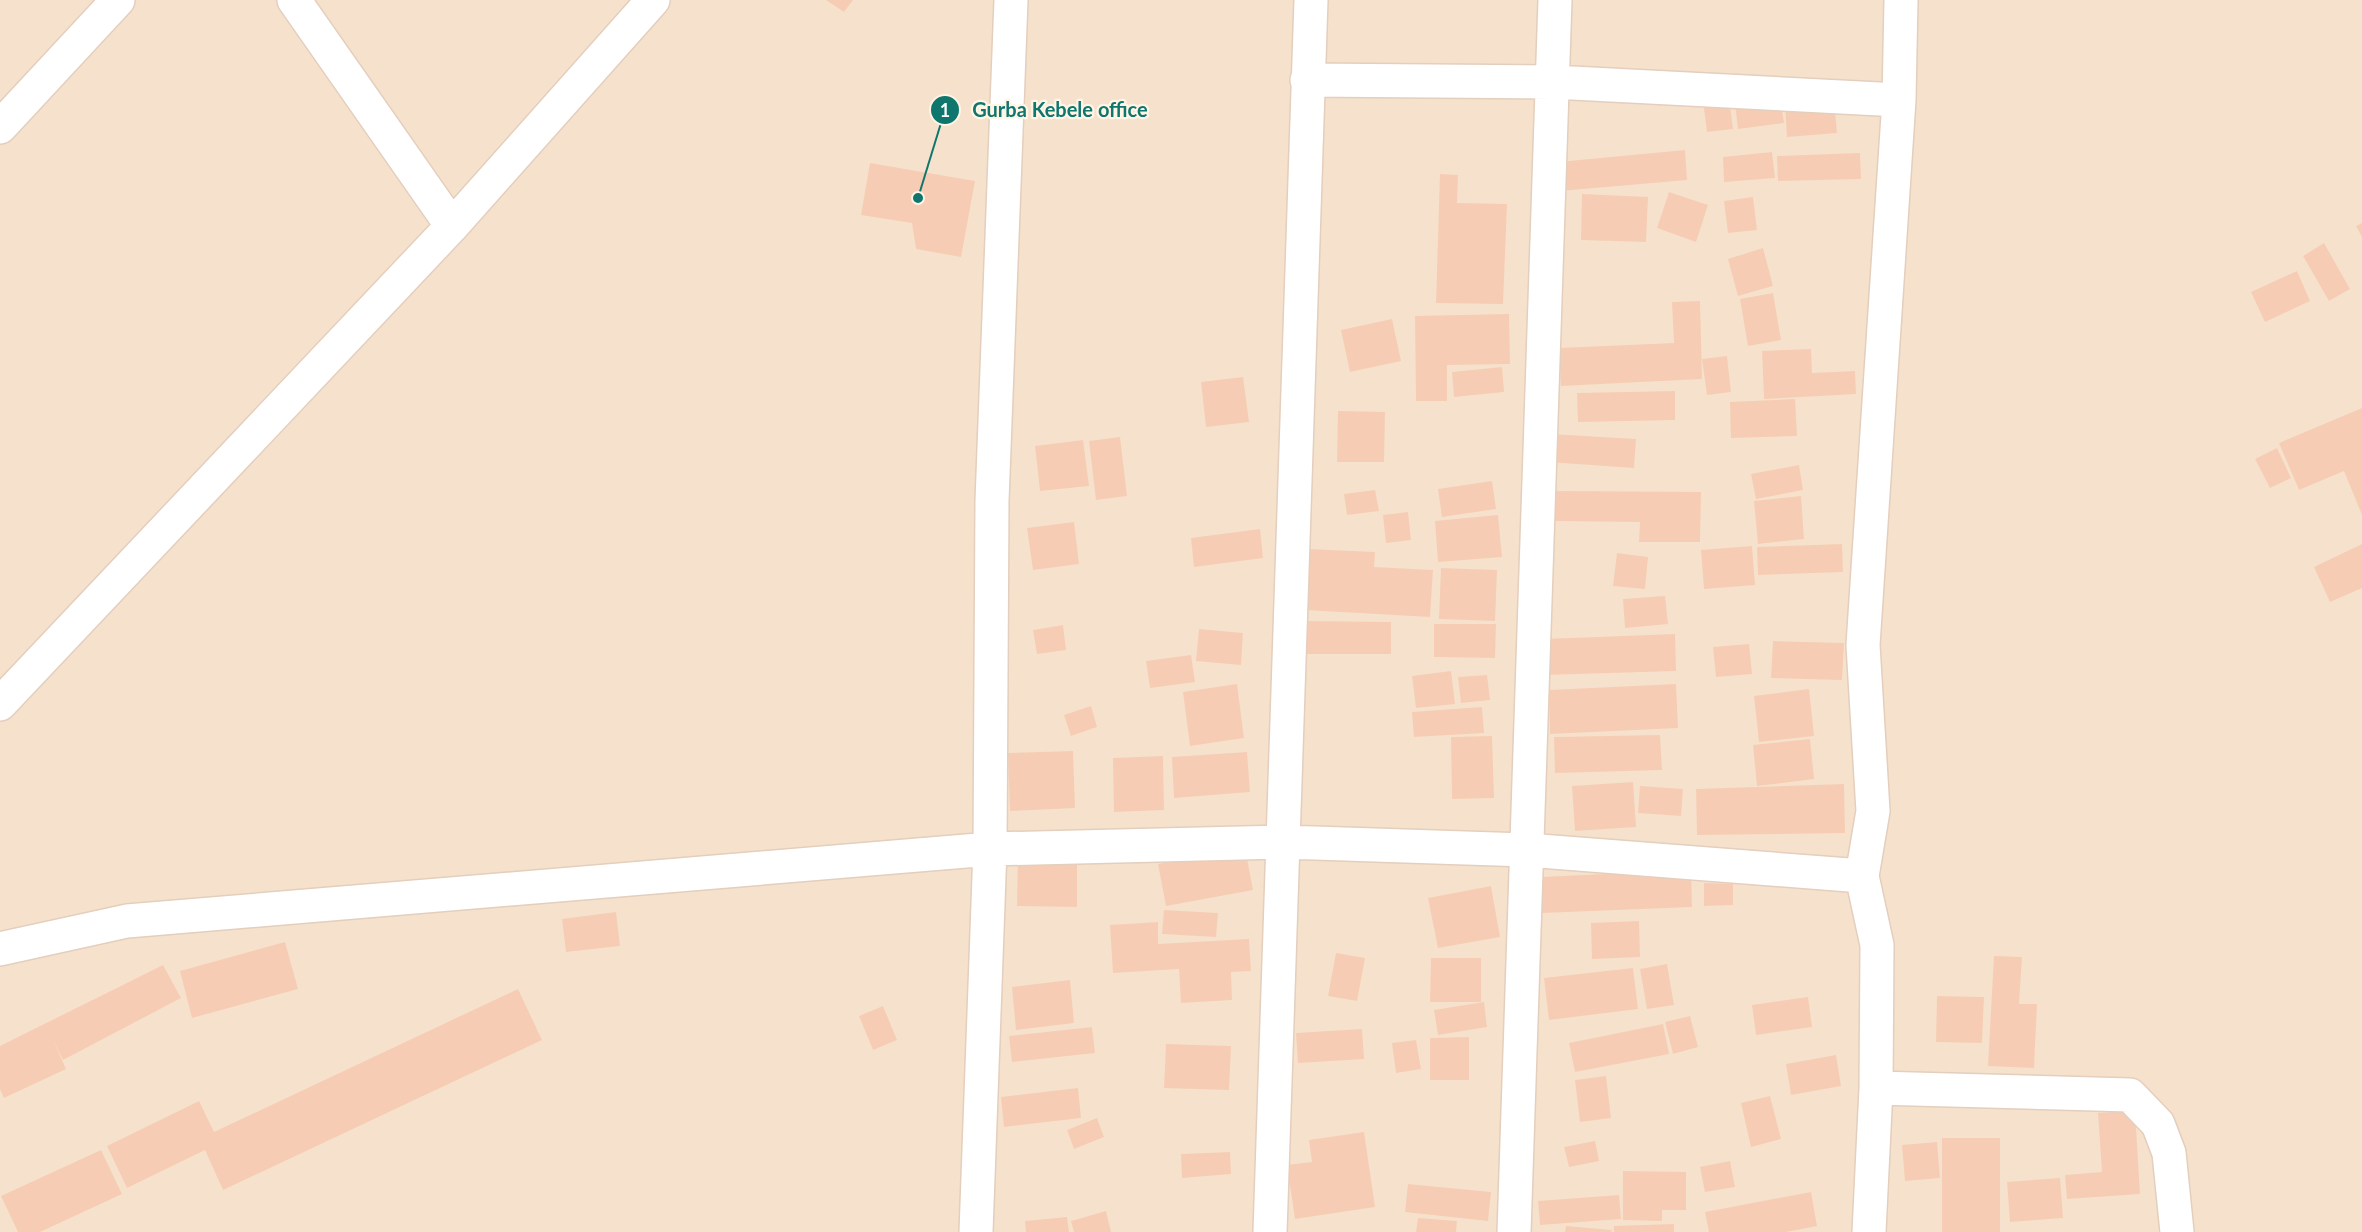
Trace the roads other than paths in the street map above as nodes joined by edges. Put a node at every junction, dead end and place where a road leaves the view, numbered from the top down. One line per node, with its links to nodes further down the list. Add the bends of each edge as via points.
1 (118, 0): 11 (street)
2 (294, 0): 12 (street)
3 (653, 0): 12 (street)
4 (1011, 0): 15 (street, via 992,501)
5 (1311, 0): 8 (street)
6 (1555, 0): 9 (street)
7 (1901, 0): 10 (street)
8 (1308, 80): 9 (street); 14 (street)
9 (1553, 82): 10 (street); 16 (street)
10 (1899, 100): 17 (street, via 1863,645 1873,811)
11 (0, 127)
12 (452, 226): 13 (street)
13 (0, 704)
14 (1284, 842): 15 (street); 16 (street); 21 (street)
15 (990, 849): 18 (street, via 127,921); 20 (street)
16 (1527, 850): 17 (street); 22 (street)
17 (1862, 876): 19 (street, via 1877,945)
18 (0, 949)
19 (1876, 1088): 23 (street); 24 (street, via 2130,1095 2158,1124 2169,1153)
20 (976, 1232)
21 (1270, 1232)
22 (1514, 1232)
23 (1869, 1232)
24 (2177, 1232)

